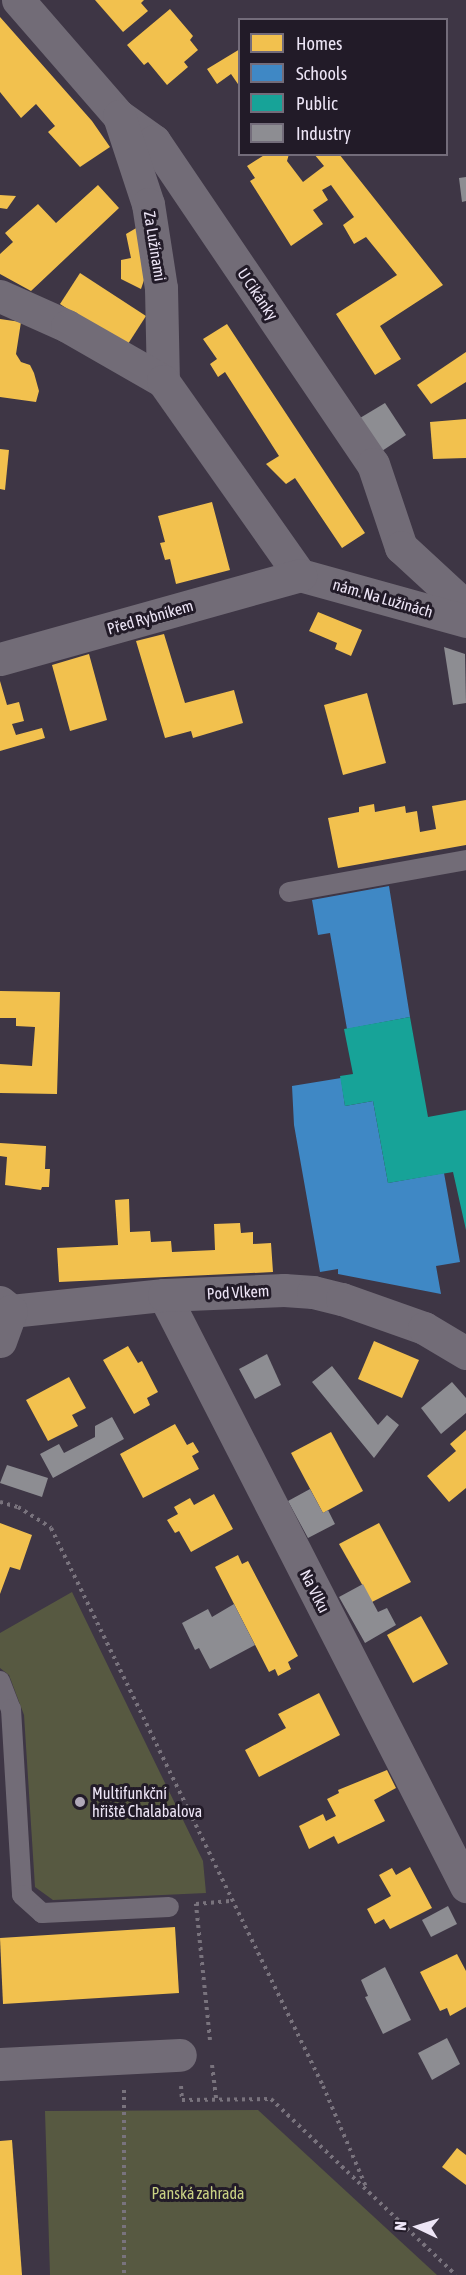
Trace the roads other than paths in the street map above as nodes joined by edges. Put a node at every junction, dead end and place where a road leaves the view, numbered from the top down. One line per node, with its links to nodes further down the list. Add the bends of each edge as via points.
1 (18, 0): 2 (street, U Cikánky)
2 (119, 116): 4 (street, Za Lužinami, via 148,204 161,288); 6 (street, U Cikánky, via 154,141 373,464 401,547)
3 (0, 296): 4 (street, via 67,326)
4 (163, 381): 5 (street)
5 (300, 575): 7 (street, nám. Na Lužinách); 8 (street, Před Rybníkem)
6 (466, 607)
7 (466, 621)
8 (0, 659)
9 (466, 860): 10 (lane)
10 (289, 892)
11 (164, 1295): 12 (street, Pod Vlkem); 14 (street, Pod Vlkem, via 313,1292 424,1328); 16 (street, Na Vlku)
12 (5, 1306): 13 (street)
13 (0, 1341)
14 (466, 1353)
15 (0, 1681): 17 (lane, via 11,1709 22,1895 42,1913)
16 (466, 1886)
17 (169, 1907)
18 (196, 2055): 19 (street)
19 (0, 2064)

